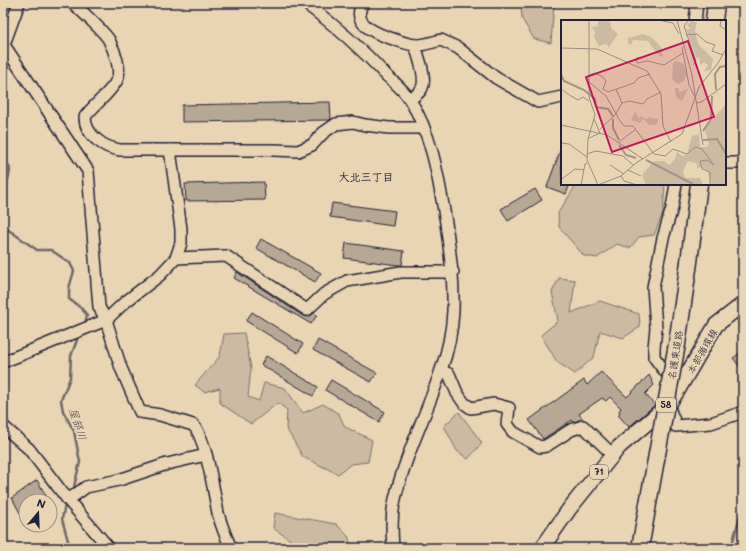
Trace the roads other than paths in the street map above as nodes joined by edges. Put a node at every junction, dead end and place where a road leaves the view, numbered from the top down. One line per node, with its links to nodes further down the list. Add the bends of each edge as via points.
1 (19, 3): 10 (street)
2 (72, 3): 14 (street, via 108,38 120,73 112,88 85,117 91,134 111,149)
3 (305, 3): 12 (street, via 361,48)
4 (364, 3): 9 (street, via 360,8 360,16 367,28 376,34)
5 (697, 3): 7 (street)
6 (716, 3): 8 (highway)
7 (695, 20)
8 (714, 20)
9 (415, 45): 11 (street, via 441,40 458,48 496,78 538,102); 12 (street, via 423,72 423,84 421,91)
10 (4, 46): 22 (street, via 88,171 99,307)
11 (561, 97)
12 (410, 99): 13 (street)
13 (424, 128): 14 (street, via 389,128 353,122 336,124 312,145 298,151); 20 (street, via 442,201)
14 (170, 150): 19 (street, via 181,229 181,243)
15 (743, 160): 16 (street)
16 (726, 163)
17 (676, 185): 25 (street, via 653,286 656,328 654,357)
18 (699, 185): 36 (highway, 名護東道路 / 58, bridge, via 677,344)
19 (176, 258): 20 (street, via 226,256 307,310 324,294 347,281 401,272); 22 (street, via 160,275)
20 (453, 272): 24 (street, via 451,332)
21 (743, 304): 25 (main road, 本部循環線 / 71, via 716,326)
22 (106, 320): 23 (street); 29 (street, via 140,412 160,415 198,428)
23 (3, 362)
24 (441, 371): 30 (street, via 449,374 457,393 471,408 494,404 509,408 507,424 513,432 540,447 546,446 570,430 583,426); 34 (street, via 405,463 394,500)
25 (678, 390): 26 (main road, 本部循環線 / 71)
26 (668, 405): 27 (street, via 676,426 711,424); 30 (main road, 本部循環線 / 71)
27 (743, 412)
28 (3, 426): 31 (street, via 29,449)
29 (206, 455): 31 (street, via 86,488); 33 (street, via 218,514)
30 (613, 455): 35 (main road, 本部循環線 / 71, via 570,508)
31 (68, 500): 32 (street)
32 (109, 548)
33 (231, 548)
34 (393, 548)
35 (542, 548)
36 (640, 548)

